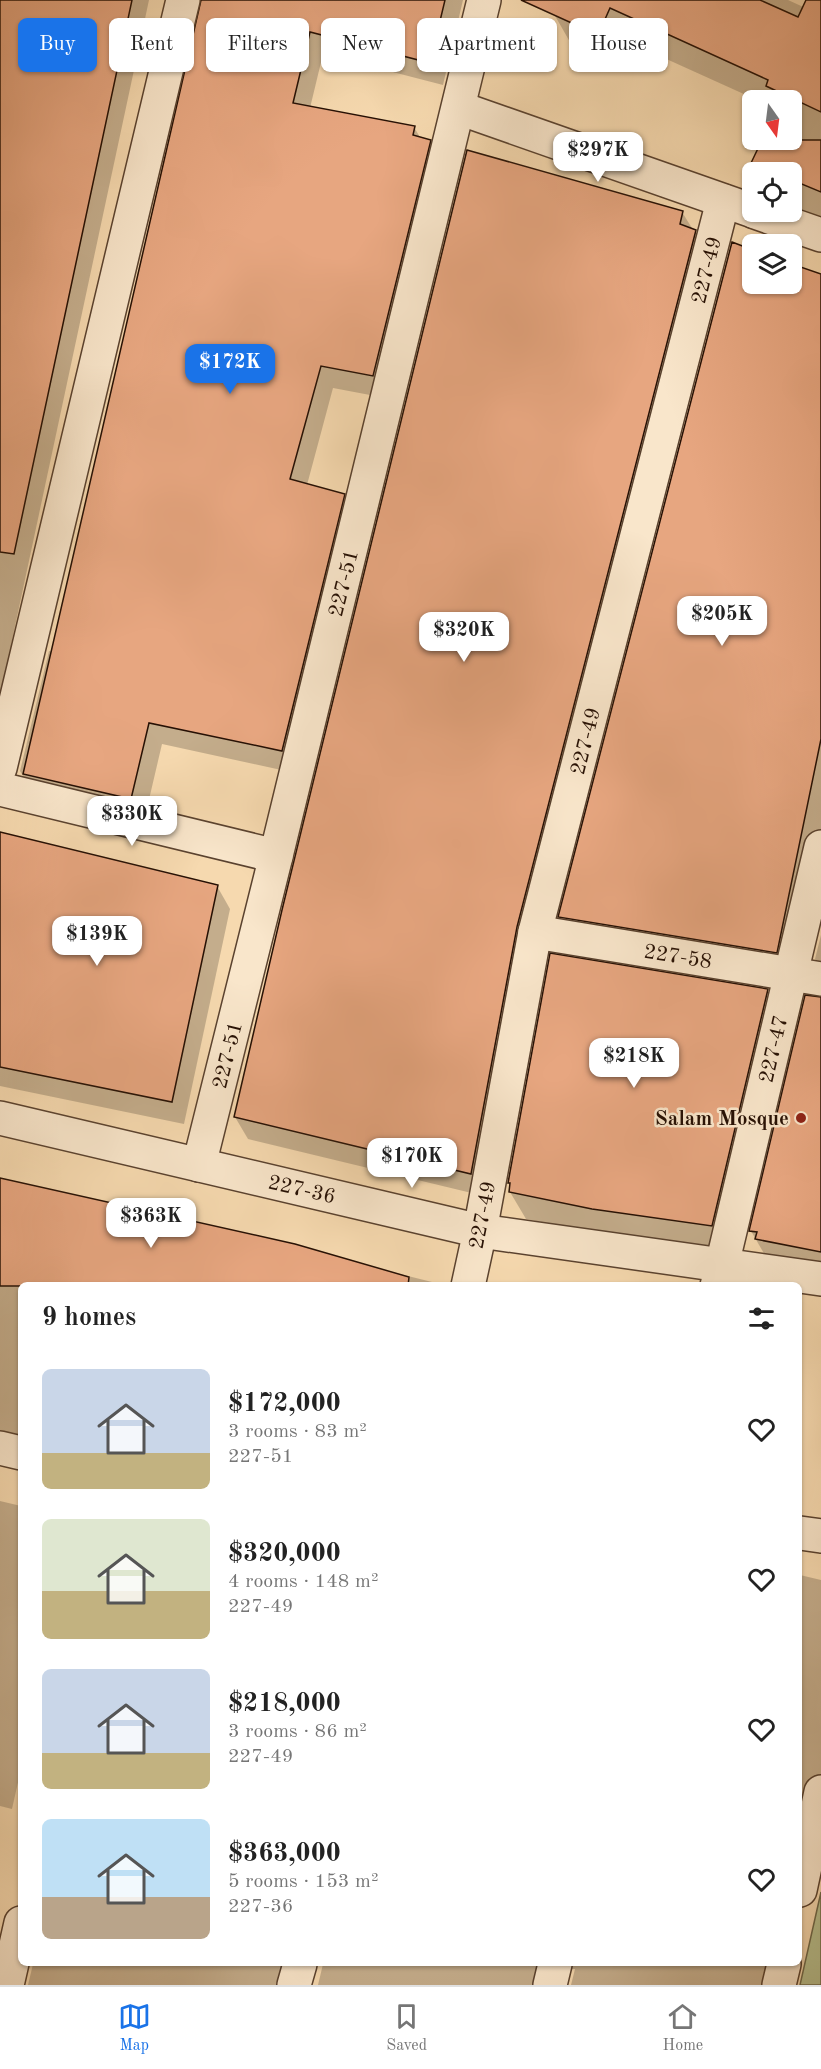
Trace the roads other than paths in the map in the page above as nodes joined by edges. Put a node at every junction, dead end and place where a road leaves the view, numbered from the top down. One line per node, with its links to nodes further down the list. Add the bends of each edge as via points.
1 (183, 0): 8 (street)
2 (484, 0): 3 (street, 227-51)
3 (459, 108): 4 (street); 11 (street, 227-51)
4 (742, 207)
5 (742, 215): 12 (street, 227-49)
6 (784, 222): 7 (street)
7 (821, 235)
8 (0, 768)
9 (0, 789): 11 (street)
10 (821, 847): 13 (street, 227-47)
11 (276, 856): 15 (street, 227-51)
12 (536, 932): 13 (street, 227-58); 16 (street, 227-49)
13 (806, 977): 17 (street, 227-47)
14 (0, 1118): 15 (street, 227-36)
15 (199, 1165): 16 (street, 227-36)
16 (480, 1231): 17 (street, 227-36); 19 (street, 227-49)
17 (719, 1275): 18 (street, 227-36)
18 (821, 1279)
19 (469, 1282)
20 (0, 1449): 21 (street)
21 (18, 1452)
22 (802, 1533): 23 (street)
23 (821, 1536)
24 (821, 1792): 25 (street)
25 (802, 1881)
26 (18, 1936): 30 (street)
27 (299, 1966): 31 (street)
28 (555, 1966): 32 (street)
29 (784, 1966): 33 (street)
30 (7, 1985)
31 (294, 1985)
32 (550, 1985)
33 (779, 1985)

